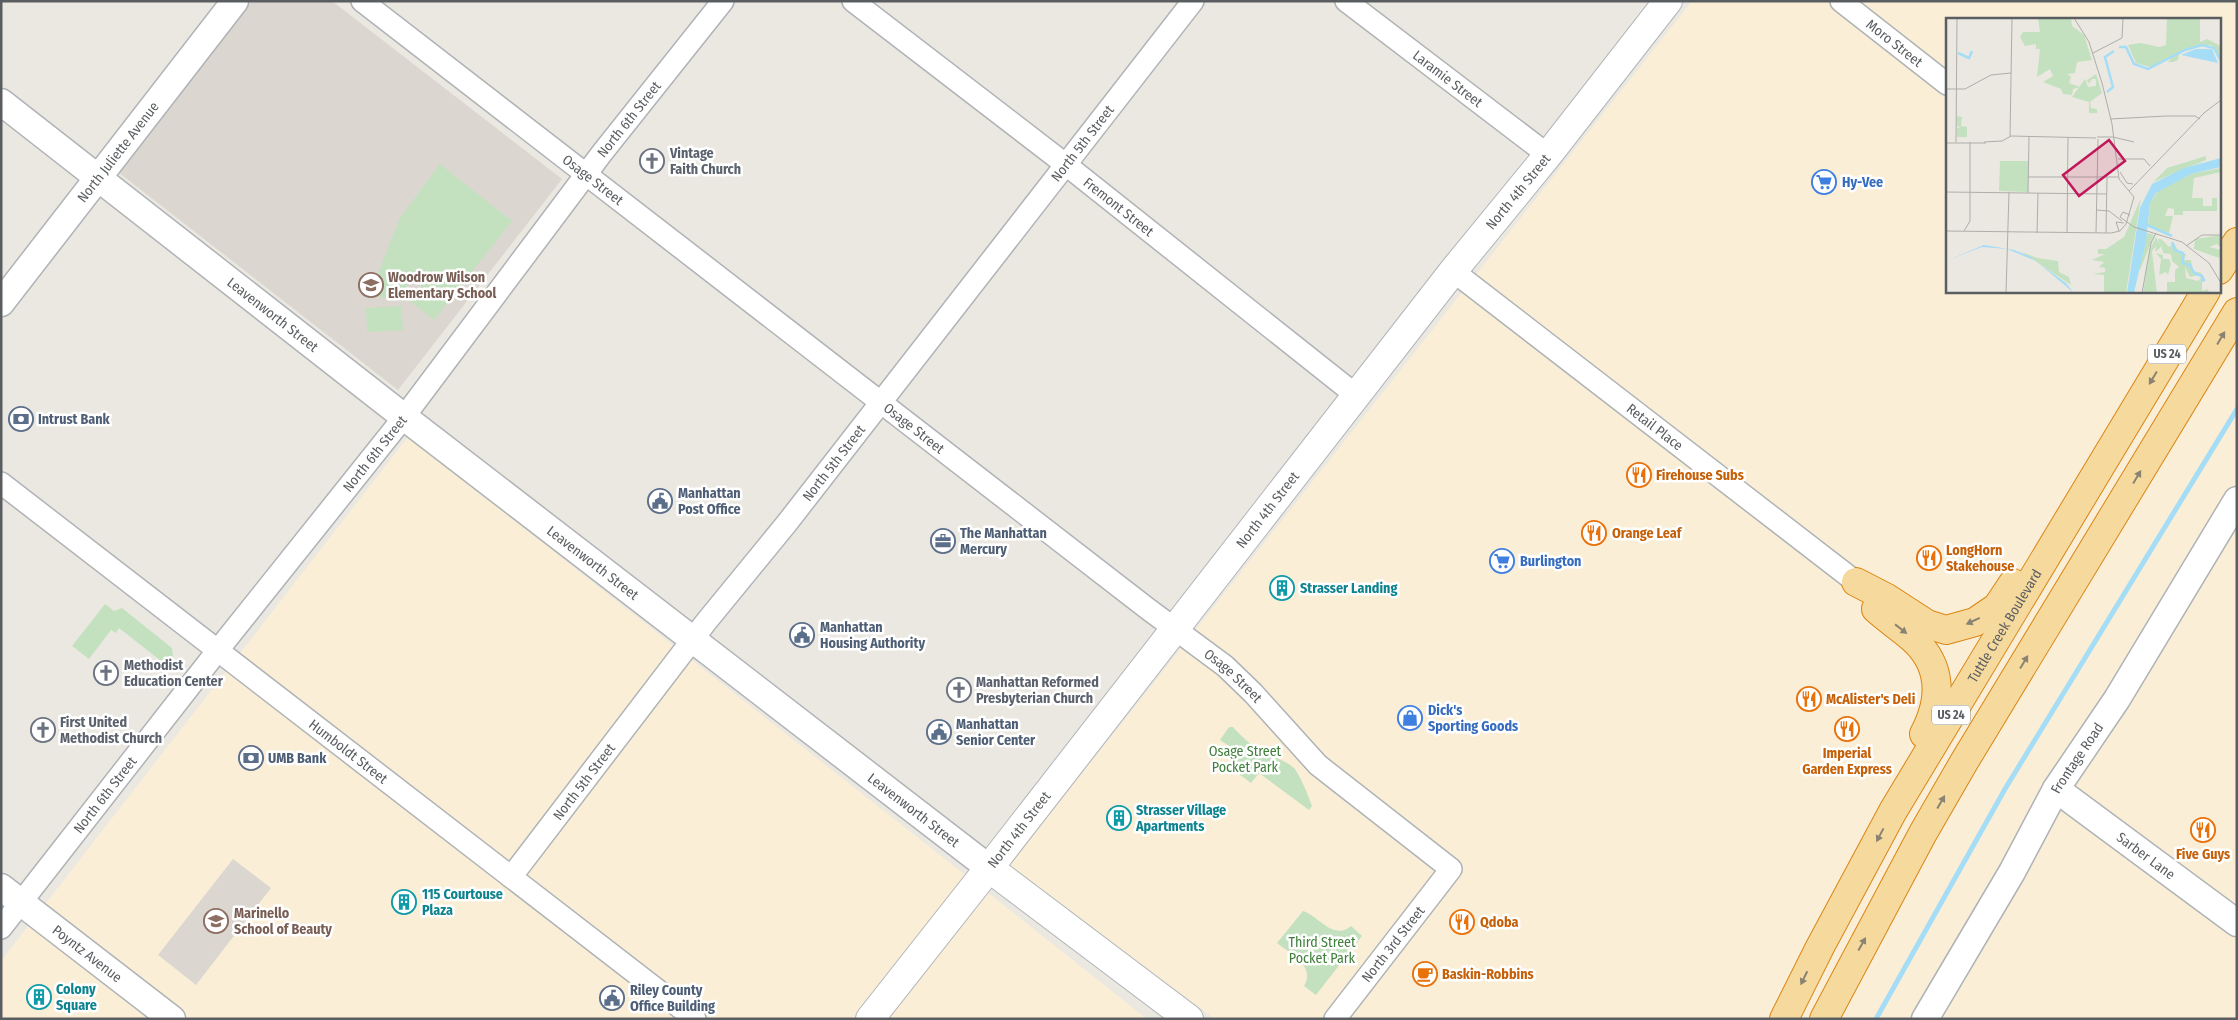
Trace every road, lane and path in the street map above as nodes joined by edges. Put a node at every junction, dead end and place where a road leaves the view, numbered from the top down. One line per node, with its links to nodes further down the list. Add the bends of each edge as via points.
1 (236, 1): 14 (street, North Juliette Avenue)
2 (362, 1): 13 (street, Osage Street)
3 (723, 1): 13 (street, North 6th Street)
4 (853, 1): 12 (street, Fremont Street)
5 (1193, 1): 12 (street, North 5th Street)
6 (1346, 1): 11 (street, Laramie Street)
7 (1668, 1): 11 (main road, North 4th Street)
8 (1841, 1): 9 (street, Moro Street)
9 (1946, 83)
10 (1, 102): 14 (street, Leavenworth Street)
11 (1548, 155): 17 (main road, North 4th Street)
12 (1065, 164): 21 (street, Fremont Street); 22 (street, North 5th Street)
13 (586, 175): 22 (street, Osage Street); 23 (street, North 6th Street)
14 (99, 177): 19 (street, North Juliette Avenue); 23 (street, Leavenworth Street)
15 (2237, 242): 16 (highway)
16 (2220, 268)
17 (1453, 271): 21 (main road, North 4th Street); 27 (street, Retail Place)
18 (2205, 292): 24 (highway, Tuttle Creek Boulevard / US 24, one-way to 24)
19 (1, 303)
20 (2237, 312): 45 (highway, US 24, one-way to 20, via 1950,786)
21 (1358, 396): 28 (main road, North 4th Street)
22 (881, 403): 28 (street, Osage Street); 29 (street, North 5th Street)
23 (404, 417): 29 (street, Leavenworth Street); 30 (street, North 6th Street)
24 (2129, 417): 27 (highway, one-way to 27, via 1997,607 1975,622 1946,630 1927,624); 32 (highway, Tuttle Creek Boulevard / US 24)
25 (1, 483): 30 (street, Humboldt Street)
26 (2237, 500): 31 (street, Frontage Road, via 2117,699)
27 (1856, 582): 32 (highway, one-way to 32, via 1877,610 1928,655 1937,684 1937,700 1930,723 1905,770)
28 (1173, 629): 33 (main road, North 4th Street); 34 (street, Osage Street, via 1230,671 1318,766)
29 (694, 639): 33 (street, Leavenworth Street); 35 (street, North 5th Street)
30 (218, 650): 35 (street, Humboldt Street); 36 (street, North 6th Street)
31 (2056, 789): 37 (street, Sarber Lane); 46 (street, Frontage Road, via 2012,872)
32 (1893, 811): 44 (highway, Tuttle Creek Boulevard / US 24, one-way to 44)
33 (990, 868): 41 (main road, North 4th Street); 42 (main road, Leavenworth Street)
34 (1451, 868): 43 (street, North 3rd Street)
35 (511, 877): 40 (street, Humboldt Street)
36 (11, 895): 38 (street, North 6th Street); 39 (street, Poyntz Avenue)
37 (2237, 923)
38 (1, 928)
39 (172, 1019)
40 (695, 1019)
41 (870, 1019)
42 (1189, 1019)
43 (1334, 1019)
44 (1784, 1019)
45 (1824, 1019)
46 (1925, 1019)

